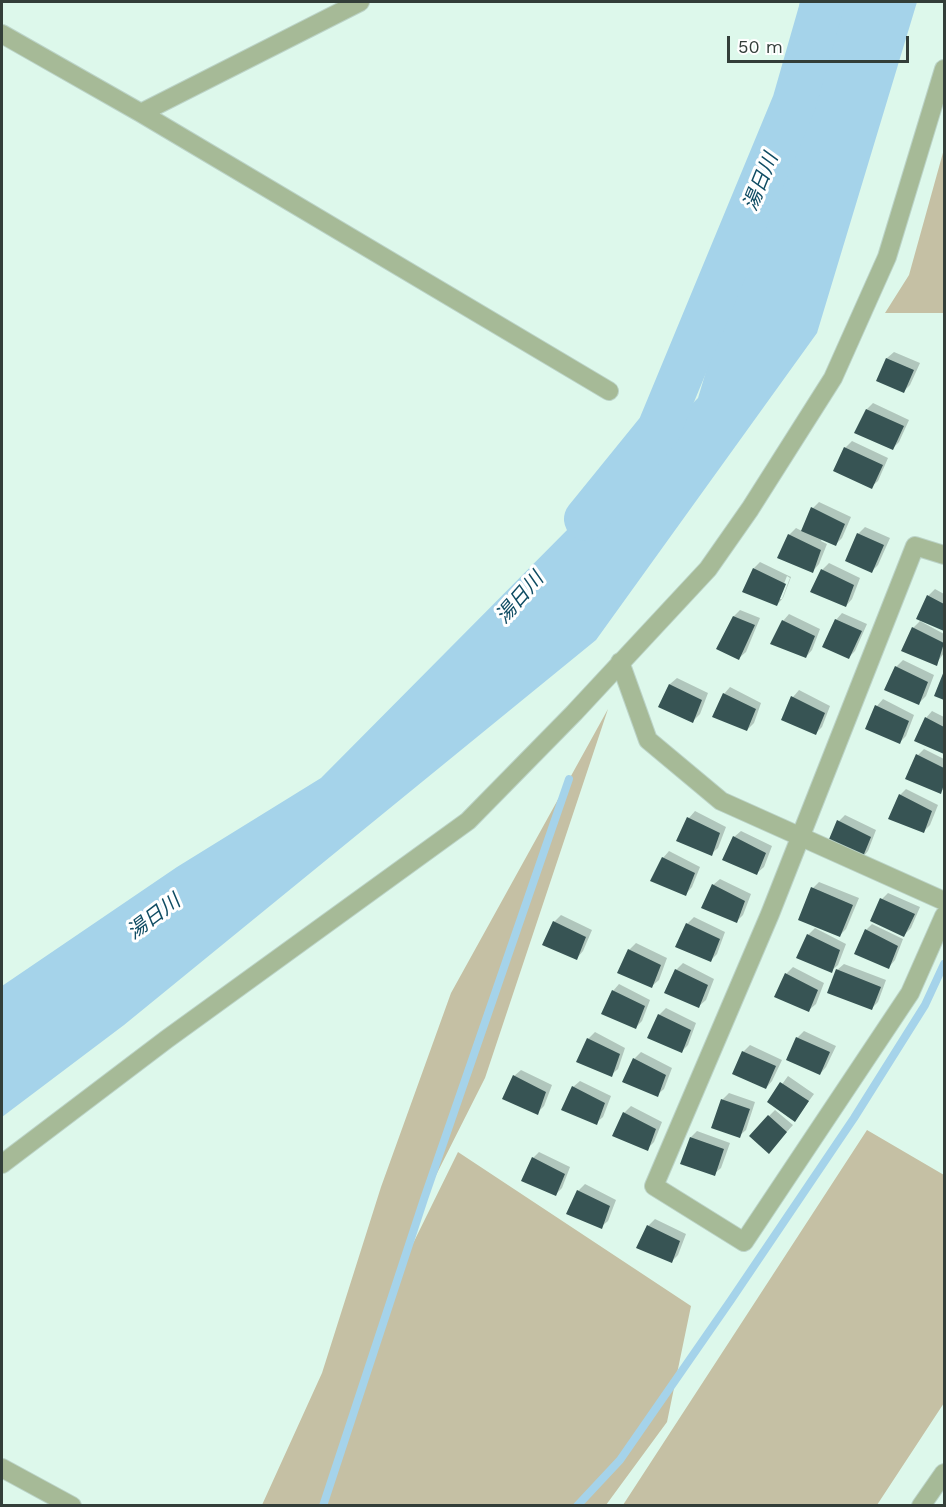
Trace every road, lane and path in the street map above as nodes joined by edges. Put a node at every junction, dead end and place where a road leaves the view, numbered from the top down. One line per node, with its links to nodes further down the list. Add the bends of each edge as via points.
1 (360, 2): 4 (street)
2 (2, 34): 4 (street)
3 (945, 69): 7 (street, via 887,257 834,378 708,569)
4 (141, 113): 5 (street)
5 (609, 391)
6 (945, 555): 8 (street, via 915,546)
7 (620, 662): 8 (street, via 648,740 721,801); 11 (street, via 468,821)
8 (800, 836): 9 (street); 10 (street, via 654,1186 744,1242 910,993)
9 (945, 901)
10 (945, 916)
11 (2, 1164)
12 (2, 1468): 14 (street)
13 (945, 1473): 15 (street)
14 (72, 1506)
15 (921, 1506)

